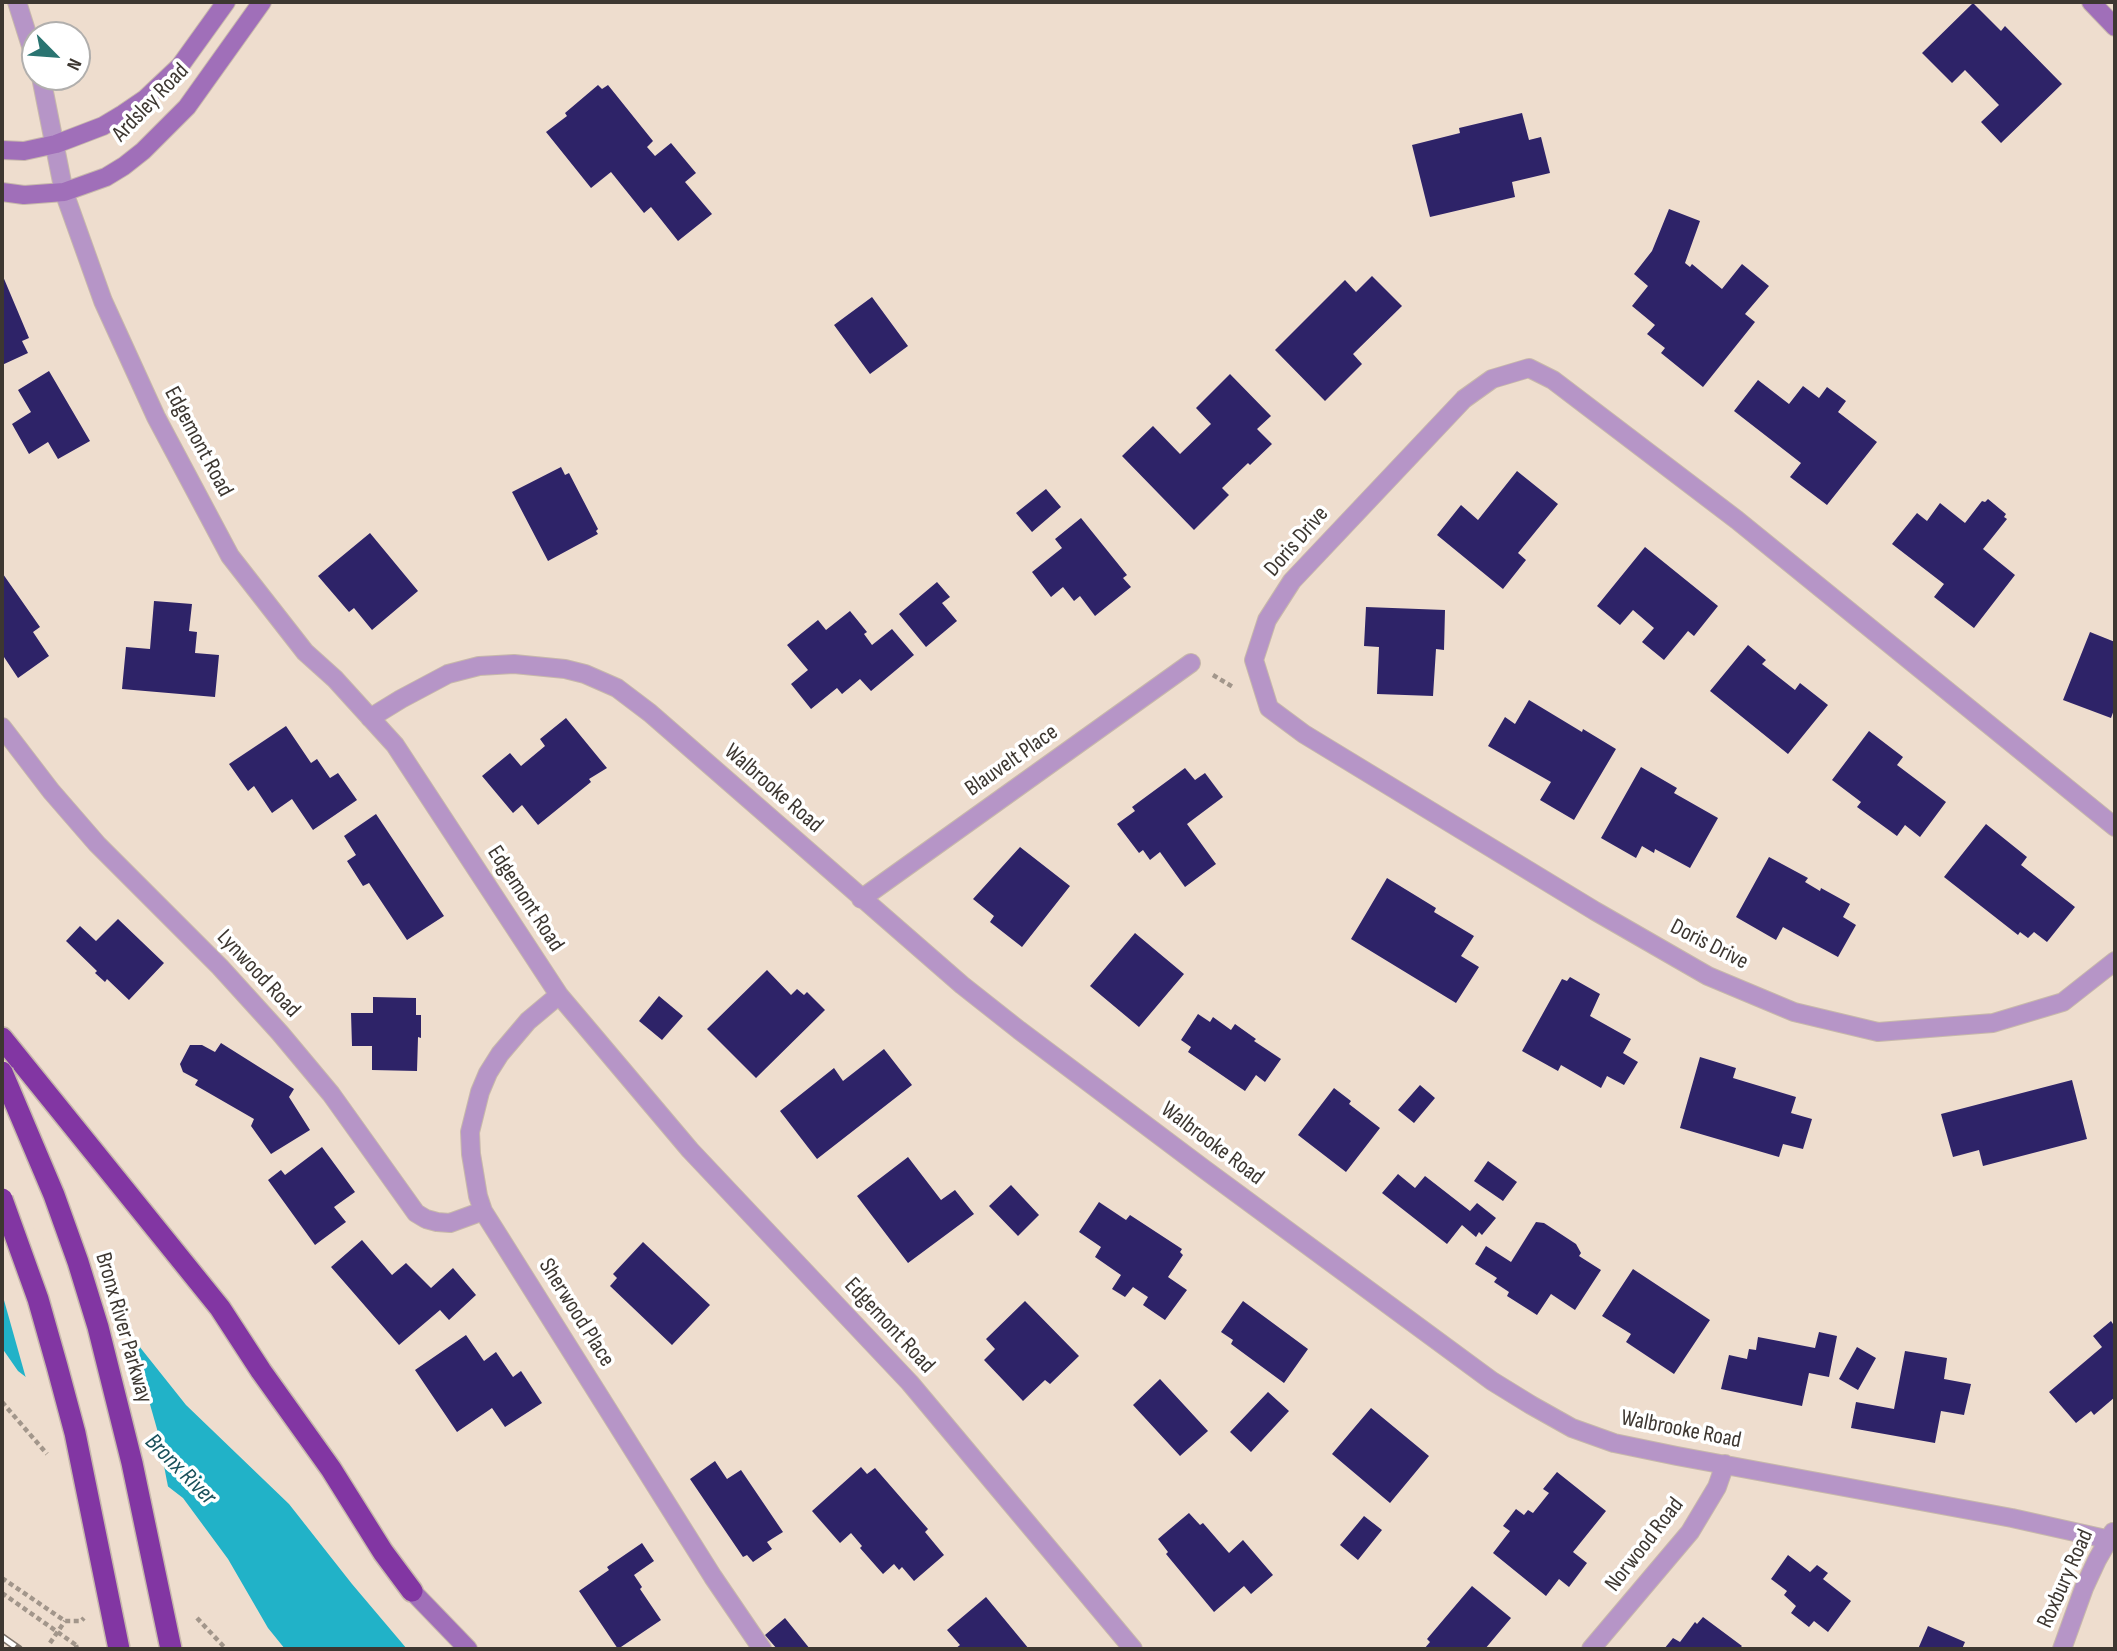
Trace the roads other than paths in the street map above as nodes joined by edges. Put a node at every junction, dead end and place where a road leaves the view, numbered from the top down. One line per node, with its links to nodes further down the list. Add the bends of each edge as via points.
1 (18, 2): 5 (street)
2 (226, 2): 8 (main road, Ardsley Road, via 180,66 145,99 103,126)
3 (262, 2): 11 (main road, Ardsley Road, via 208,80 166,129 115,172)
4 (2091, 2): 6 (main road)
5 (24, 21)
6 (2115, 27)
7 (44, 91): 8 (street, Edgemont Road)
8 (55, 144): 9 (main road, Ardsley Road); 11 (street, Edgemont Road)
9 (2, 150)
10 (2, 192): 11 (main road, Ardsley Road)
11 (64, 192): 13 (street, Edgemont Road, via 103,301 138,380 230,555 305,652)
12 (1191, 663): 16 (street, Blauvelt Place)
13 (370, 718): 16 (street, Walbrooke Road, via 429,683 464,669 514,664 585,674 617,688 650,713); 18 (street, Edgemont Road, via 401,753)
14 (2, 726): 22 (street, Lynwood Road, via 97,844 220,967 297,1053 416,1213 437,1223 450,1223)
15 (2115, 827): 17 (street, Doris Drive, via 1737,520 1553,380 1529,369 1492,379 1464,399 1292,581 1267,620 1254,660 1269,708 1304,734 1708,976 1794,1012 1878,1032 1993,1023 2063,1002)
16 (861, 899): 23 (street, Walbrooke Road, via 1040,1046 1502,1387 1572,1428 1614,1443)
17 (2115, 961)
18 (559, 995): 22 (street, Sherwood Place, via 528,1021 500,1054 480,1092 470,1143); 30 (street, Edgemont Road, via 690,1150 910,1383)
19 (2, 1038): 25 (highway, via 220,1308)
20 (2, 1072): 27 (highway, Bronx River Parkway, bridge, via 54,1195 99,1327)
21 (2, 1199): 26 (highway, bridge, via 57,1366)
22 (484, 1211): 29 (street, Sherwood Place)
23 (1725, 1464): 24 (street, Walbrooke Road); 31 (street, Norwood Road, via 1690,1532)
24 (2113, 1537): 32 (street, Roxbury Road, via 2084,1588)
25 (412, 1591): 28 (main road)
26 (119, 1649)
27 (171, 1649)
28 (468, 1649)
29 (762, 1649)
30 (1133, 1649)
31 (1591, 1649)
32 (2062, 1649)

